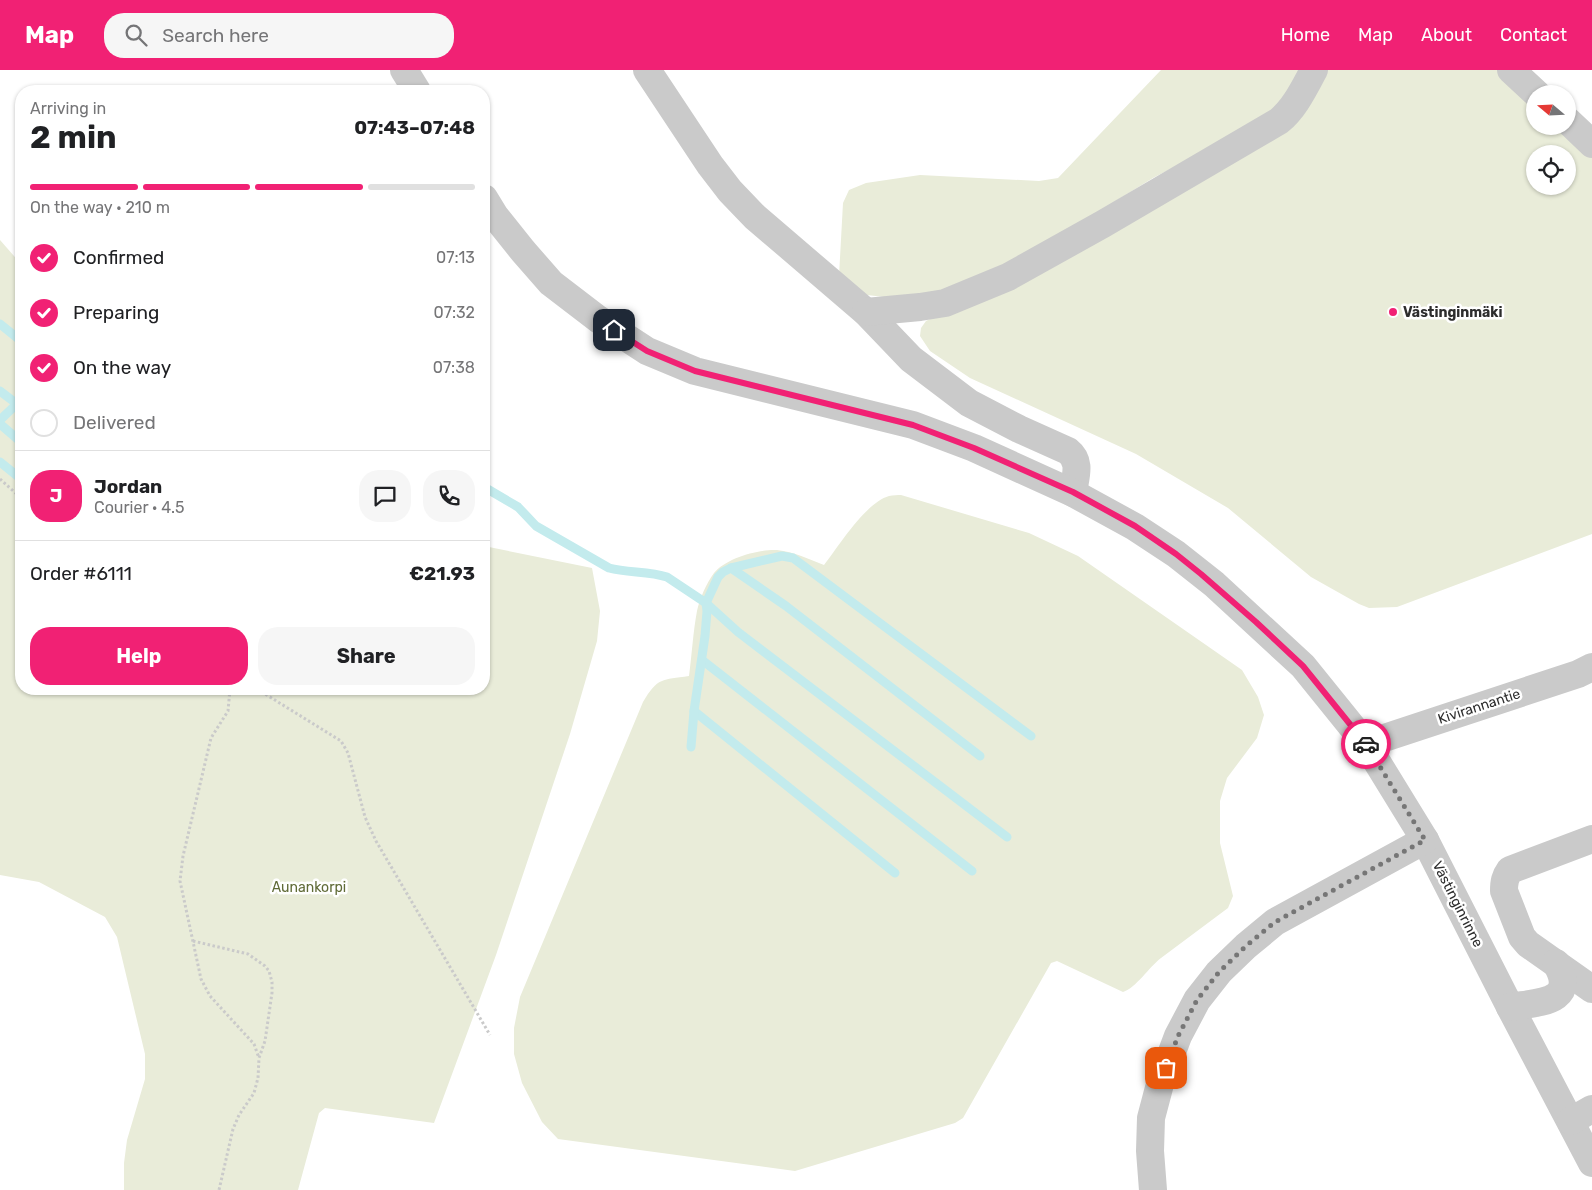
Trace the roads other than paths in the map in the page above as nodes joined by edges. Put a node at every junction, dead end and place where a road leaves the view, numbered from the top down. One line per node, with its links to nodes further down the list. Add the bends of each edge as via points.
1 (404, 70): 5 (street)
2 (647, 70): 10 (street, via 730,191 755,217)
3 (1314, 70): 10 (street, via 1287,114 1279,121 1008,277 945,302 920,308)
4 (1511, 70): 6 (street)
5 (413, 85)
6 (1527, 85)
7 (1576, 129): 8 (street)
8 (1592, 144)
9 (490, 208): 11 (street, Västinginrinne, via 551,283 647,351 695,371 913,425)
10 (866, 312): 11 (street, via 911,359 968,403 1074,456 1077,463)
11 (1073, 492): 13 (street, Västinginrinne, via 1135,526 1214,584 1303,666)
12 (1592, 667): 13 (street, Kivirannantie)
13 (1366, 744): 15 (street, Västinginrinne)
14 (1592, 839): 16 (street, via 1510,870 1506,875 1504,891 1522,937)
15 (1425, 840): 18 (street, Västinginrinne); 21 (street, via 1275,922 1219,972 1197,1000 1178,1036 1152,1118)
16 (1556, 963): 17 (street); 18 (street, via 1564,982 1557,995 1549,1000)
17 (1592, 989)
18 (1510, 1007): 19 (street, Västinginrinne)
19 (1581, 1115): 20 (street, Västinginrinne)
20 (1592, 1163)
21 (1153, 1190)

